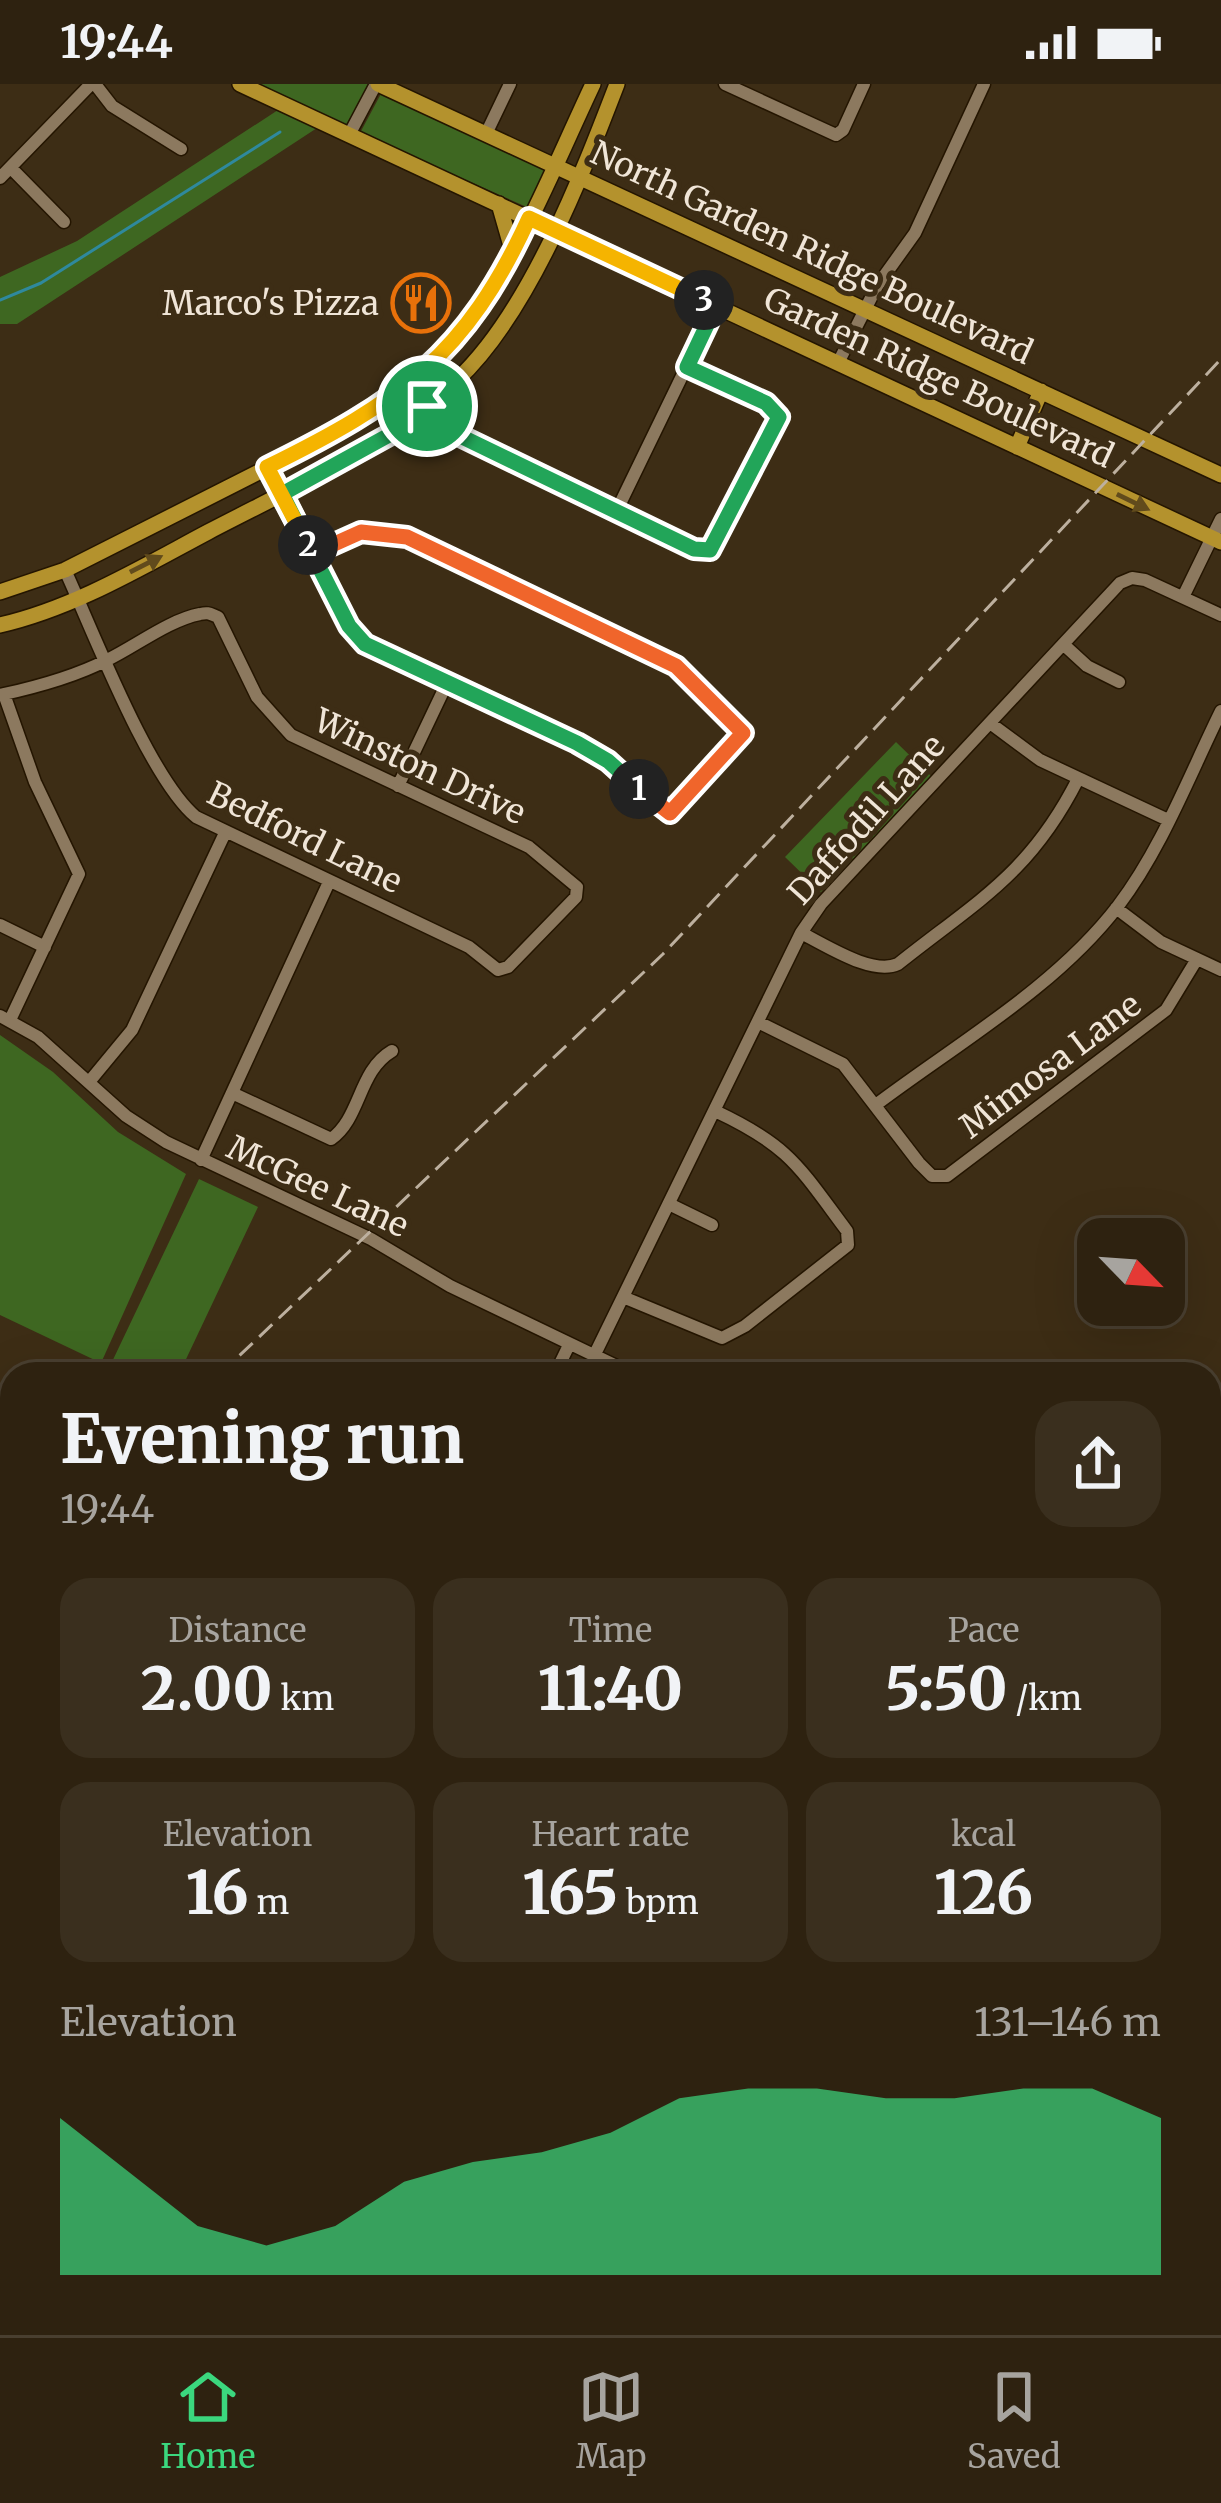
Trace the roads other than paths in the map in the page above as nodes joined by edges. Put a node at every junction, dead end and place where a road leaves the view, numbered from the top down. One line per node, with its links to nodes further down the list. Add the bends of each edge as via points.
1 (93, 84): 12 (street, via 112,106); 14 (street)
2 (241, 84): 10 (main road, Garden Ridge Boulevard)
3 (377, 84): 10 (street); 11 (main road, North Garden Ridge Boulevard)
4 (510, 84): 11 (street)
5 (593, 84): 13 (main road)
6 (617, 84): 15 (main road)
7 (725, 84): 8 (street, via 836,135)
8 (864, 84)
9 (983, 84): 23 (street, via 915,232)
10 (350, 134): 17 (main road, Garden Ridge Boulevard)
11 (486, 134): 13 (main road, North Garden Ridge Boulevard)
12 (181, 149)
13 (554, 165): 15 (main road, North Garden Ridge Boulevard); 18 (main road)
14 (11, 168): 16 (street); 19 (street)
15 (579, 177): 20 (main road); 23 (main road, North Garden Ridge Boulevard)
16 (0, 178)
17 (499, 204): 18 (main road, Garden Ridge Boulevard); 21 (main road)
18 (529, 218): 20 (main road, Garden Ridge Boulevard); 21 (main road)
19 (64, 222)
20 (553, 230): 22 (main road, Garden Ridge Boulevard); 27 (main road, via 493,339)
21 (513, 254): 24 (main road)
22 (716, 306): 25 (main road, Garden Ridge Boulevard); 26 (street)
23 (865, 309): 25 (street); 28 (main road, North Garden Ridge Boulevard)
24 (462, 333): 27 (main road, via 472,351); 31 (main road, via 371,413)
25 (838, 363): 30 (main road, Garden Ridge Boulevard)
26 (687, 367): 34 (street); 34 (street, via 778,415 716,546 694,549)
27 (443, 392): 29 (main road)
28 (1042, 392): 30 (main road); 32 (main road, North Garden Ridge Boulevard)
29 (427, 406): 33 (main road); 34 (street, via 454,433)
30 (1017, 447): 36 (main road, Garden Ridge Boulevard, one-way to 36)
31 (267, 467): 33 (street); 38 (main road)
32 (1221, 475)
33 (282, 494): 37 (street); 40 (main road, one-way to 33)
34 (616, 512)
35 (1221, 519): 36 (street)
36 (1216, 540): 41 (street)
37 (312, 554): 47 (street, via 356,636); 47 (street, via 361,532 407,537 667,660 739,725 740,741 670,813 608,761)
38 (65, 570): 39 (main road); 40 (street, Bedford Lane)
39 (0, 592)
40 (78, 597): 43 (main road); 45 (street, Bedford Lane)
41 (1183, 597): 42 (street, Daffodil Lane); 44 (street, Daffodil Lane, via 1127,579)
42 (1221, 615)
43 (0, 625)
44 (1063, 644): 46 (street); 50 (street, Daffodil Lane)
45 (108, 660): 48 (street); 52 (street, Winston Drive, via 194,616 218,617 256,697 284,730); 54 (street, Bedford Lane, via 174,795)
46 (1119, 682)
47 (447, 683): 52 (street)
48 (2, 695): 59 (street, via 79,874)
49 (1221, 711): 53 (street)
50 (990, 723): 51 (street); 58 (street, Daffodil Lane)
51 (1078, 779): 53 (street); 58 (street, via 1025,862 898,964 872,965)
52 (398, 786): 61 (street, Winston Drive, via 529,847 577,887 577,897)
53 (1168, 820): 56 (street)
54 (225, 833): 55 (street, Bedford Lane); 66 (street, via 132,1030)
55 (329, 882): 61 (street, Bedford Lane, via 469,947 490,967); 67 (street)
56 (1116, 908): 60 (street); 68 (street, via 1060,968)
57 (0, 926): 59 (street)
58 (801, 933): 64 (street, Daffodil Lane)
59 (44, 947): 63 (street)
60 (1197, 959): 62 (street); 68 (street, Mimosa Lane, via 1166,1010 947,1176 932,1176 919,1163)
61 (508, 967)
62 (1221, 970)
63 (5, 1018): 66 (street, McGee Lane)
64 (758, 1022): 68 (street, Mimosa Lane, via 836,1059); 69 (street, Daffodil Lane)
65 (392, 1051): 67 (street, via 371,1066 331,1139)
66 (89, 1082): 70 (street, McGee Lane, via 145,1130)
67 (232, 1093): 70 (street)
68 (877, 1104)
69 (715, 1111): 71 (street, Daffodil Lane); 73 (street, via 792,1157 847,1231 848,1245 722,1338)
70 (201, 1160): 74 (street, McGee Lane)
71 (669, 1204): 72 (street); 73 (street, Daffodil Lane)
72 (712, 1225)
73 (623, 1297): 75 (street, Daffodil Lane)
74 (569, 1345): 75 (street, McGee Lane); 76 (street)
75 (594, 1356): 77 (street, McGee Lane)
76 (561, 1362)
77 (607, 1362)

